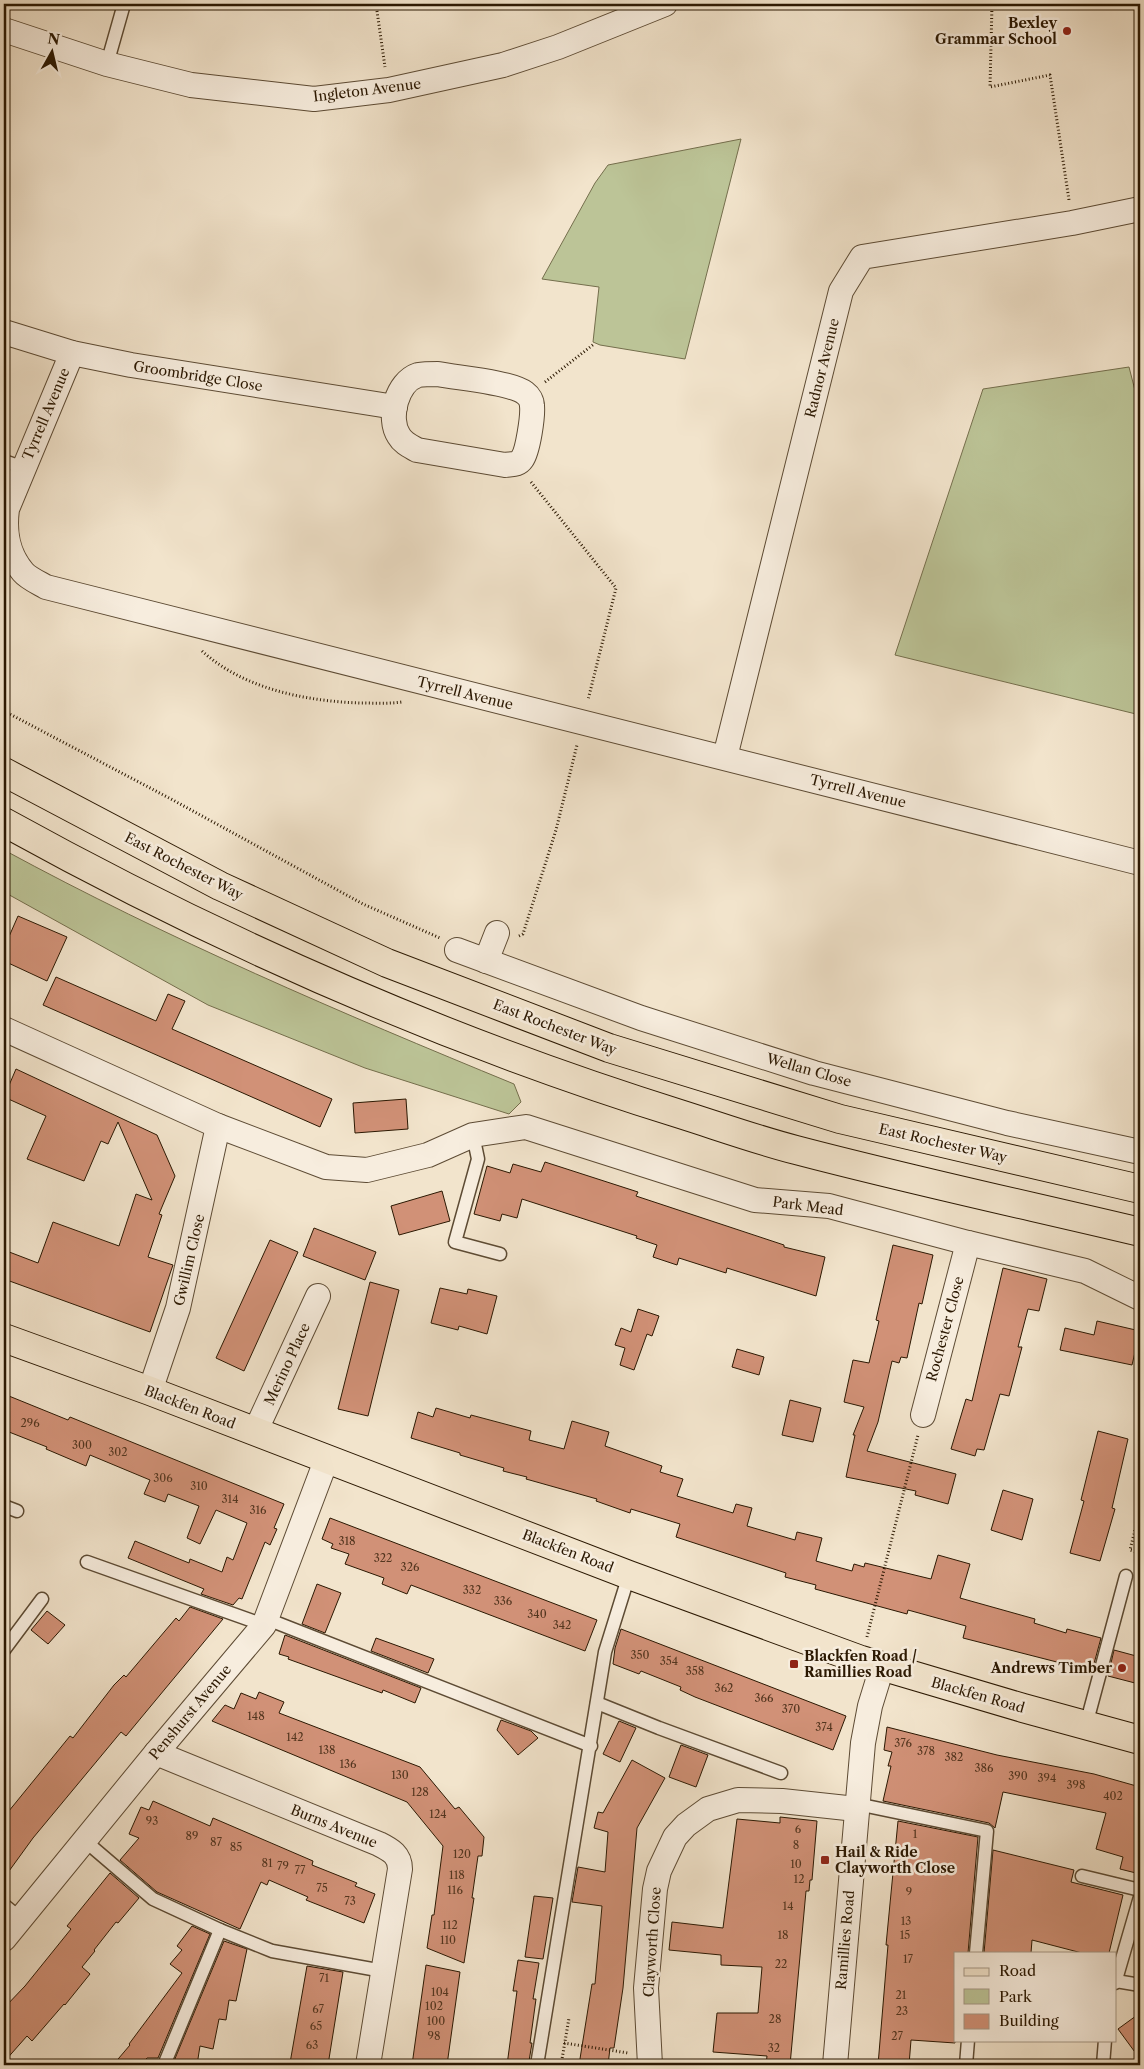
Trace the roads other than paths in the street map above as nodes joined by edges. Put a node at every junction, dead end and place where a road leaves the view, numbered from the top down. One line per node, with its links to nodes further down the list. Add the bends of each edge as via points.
1 (124, 4): 4 (lane)
2 (665, 4): 4 (street, Ingleton Avenue, via 558,47 503,65 389,90 314,99 191,85)
3 (4, 30): 4 (street, Ingleton Avenue)
4 (107, 64)
5 (1140, 209): 10 (street, Radnor Avenue, via 862,257 841,290)
6 (4, 332): 7 (street, Groombridge Close)
7 (72, 353): 8 (street, Groombridge Close); 9 (street, Tyrrell Avenue)
8 (395, 407): 8 (street, via 399,392 408,381 418,376 438,374 509,387 525,393 533,408 522,459 516,464 505,465 418,450 397,435)
9 (14, 465): 10 (street, Tyrrell Avenue, via 5,526 9,550 24,573 46,587)
10 (725, 758): 13 (street, Tyrrell Avenue)
11 (4, 772): 21 (main road, East Rochester Way, via 220,886 387,963 609,1048 840,1119)
12 (4, 822): 22 (main road, via 164,906 291,967 485,1048 588,1085 794,1150)
13 (1140, 863)
14 (497, 933): 16 (street)
15 (450, 945): 16 (street, Wellan Close)
16 (486, 960): 20 (street, Wellan Close, via 641,1018 814,1072 1007,1124)
17 (4, 1029): 18 (street)
18 (218, 1126): 19 (street, via 326,1168 367,1170 428,1155); 28 (street, Gwillim Close, via 178,1308)
19 (473, 1135): 23 (street, Park Mead, via 526,1127 755,1200 829,1206); 24 (lane, via 478,1159 455,1242)
20 (1140, 1152)
21 (1140, 1189)
22 (1140, 1232)
23 (968, 1243): 26 (street, Park Mead, via 1085,1271); 29 (street, Rochester Close)
24 (500, 1254)
25 (318, 1296): 30 (street, Merino Place)
26 (1140, 1298)
27 (4, 1338): 28 (main road, Blackfen Road)
28 (150, 1391): 30 (main road, Blackfen Road)
29 (923, 1415)
30 (255, 1432): 31 (main road, Blackfen Road)
31 (327, 1458): 35 (main road, Blackfen Road); 38 (street, Penshurst Avenue)
32 (4, 1506): 33 (lane)
33 (17, 1511)
34 (87, 1562): 38 (lane)
35 (629, 1575): 40 (main road, Blackfen Road); 41 (lane, via 605,1652)
36 (1126, 1576): 42 (lane)
37 (42, 1599): 39 (lane)
38 (266, 1622): 44 (lane); 45 (street, Penshurst Avenue)
39 (4, 1650)
40 (871, 1664): 42 (main road, Blackfen Road); 47 (street, Ramillies Road, via 870,1706)
41 (597, 1703): 44 (lane); 46 (lane)
42 (1086, 1725): 43 (main road, Blackfen Road)
43 (1140, 1740)
44 (591, 1746): 64 (lane)
45 (156, 1753): 48 (street, Penshurst Avenue); 56 (street, Burns Avenue, via 379,1844 396,1854 400,1869)
46 (781, 1773)
47 (857, 1806): 55 (lane, via 987,1831); 61 (street, Clayworth Close, via 738,1800 708,1809 675,1837 654,1889 646,1988); 65 (street, Ramillies Road)
48 (84, 1840): 52 (street, Penshurst Avenue); 53 (lane, via 153,1899)
49 (1082, 1876): 50 (lane)
50 (1140, 1890)
51 (1140, 1896): 57 (lane)
52 (12, 1912): 54 (street, Penshurst Avenue)
53 (220, 1930): 56 (lane, via 272,1951); 62 (lane)
54 (4, 1938)
55 (976, 1952)
56 (383, 1972): 63 (street, Burns Avenue)
57 (1116, 1982): 58 (lane)
58 (1140, 1985)
59 (968, 2042): 66 (lane)
60 (1105, 2042): 67 (lane)
61 (650, 2061)
62 (164, 2065)
63 (368, 2065)
64 (537, 2065)
65 (835, 2065)
66 (966, 2065)
67 (1103, 2065)

